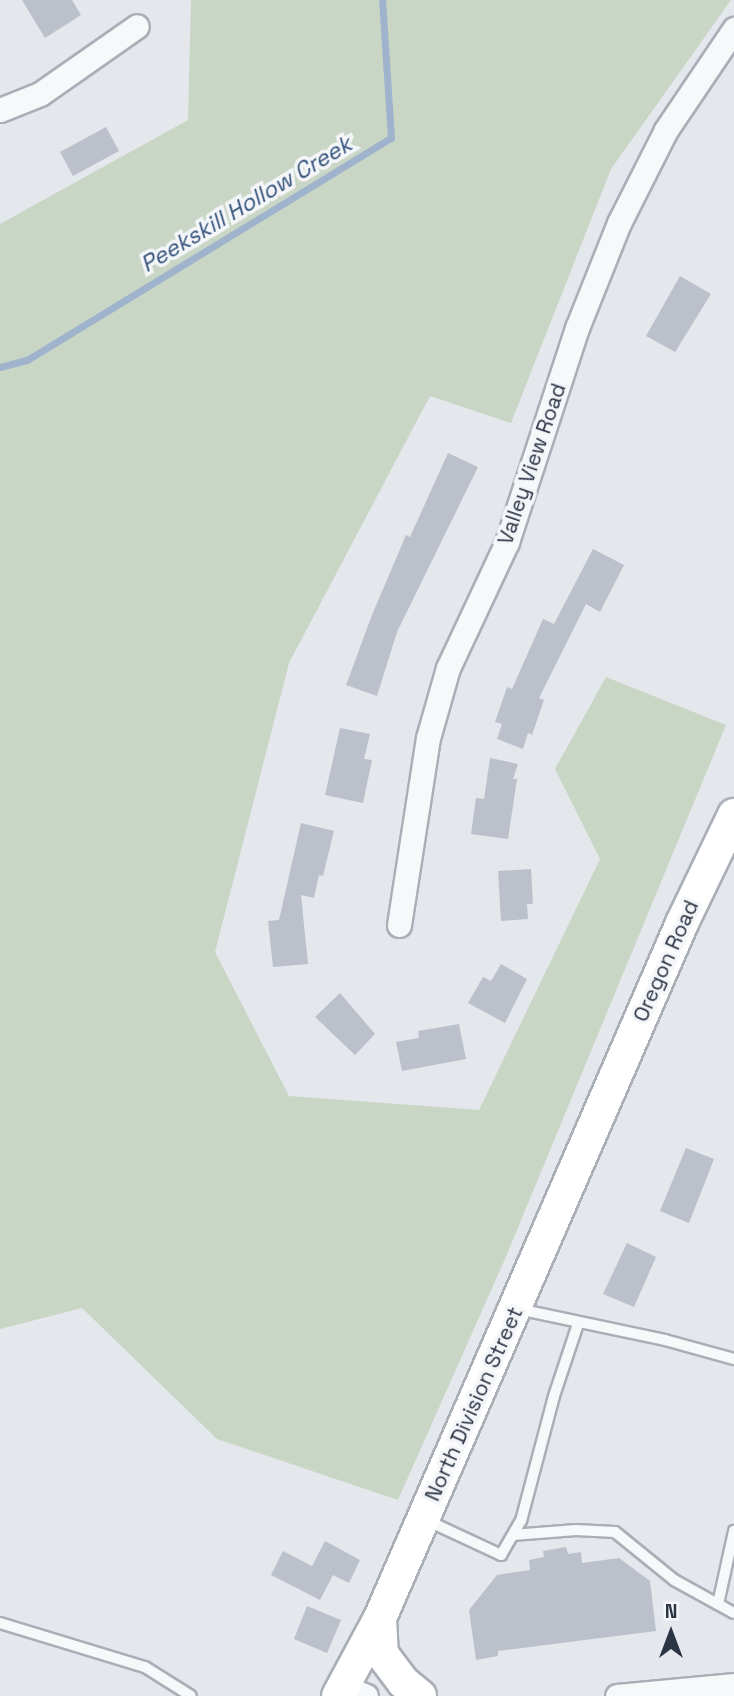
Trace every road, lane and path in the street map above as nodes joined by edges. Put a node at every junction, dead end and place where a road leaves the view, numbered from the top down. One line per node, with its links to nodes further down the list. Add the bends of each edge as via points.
1 (137, 26): 3 (street, via 40,94)
2 (734, 29): 5 (street, Valley View Road, via 666,130 619,223 577,328 507,542 448,668 428,738)
3 (0, 110)
4 (734, 815): 6 (street, Oregon Road, via 682,923)
5 (399, 925)
6 (603, 1109): 7 (street, North Division Street)
7 (516, 1308): 8 (lane); 10 (street, North Division Street)
8 (578, 1324): 9 (lane); 12 (lane, via 521,1521)
9 (734, 1359)
10 (424, 1518): 12 (lane, via 501,1555); 15 (street, North Division Street)
11 (734, 1531): 13 (lane)
12 (513, 1535): 13 (lane, via 615,1532 674,1580)
13 (718, 1604): 14 (lane)
14 (734, 1613)
15 (380, 1618): 18 (street, North Division Street); 20 (street, via 382,1654)
16 (0, 1623): 19 (lane, via 145,1667)
17 (734, 1685): 21 (street)
18 (349, 1693)
19 (191, 1696)
20 (420, 1696)
21 (617, 1696)

